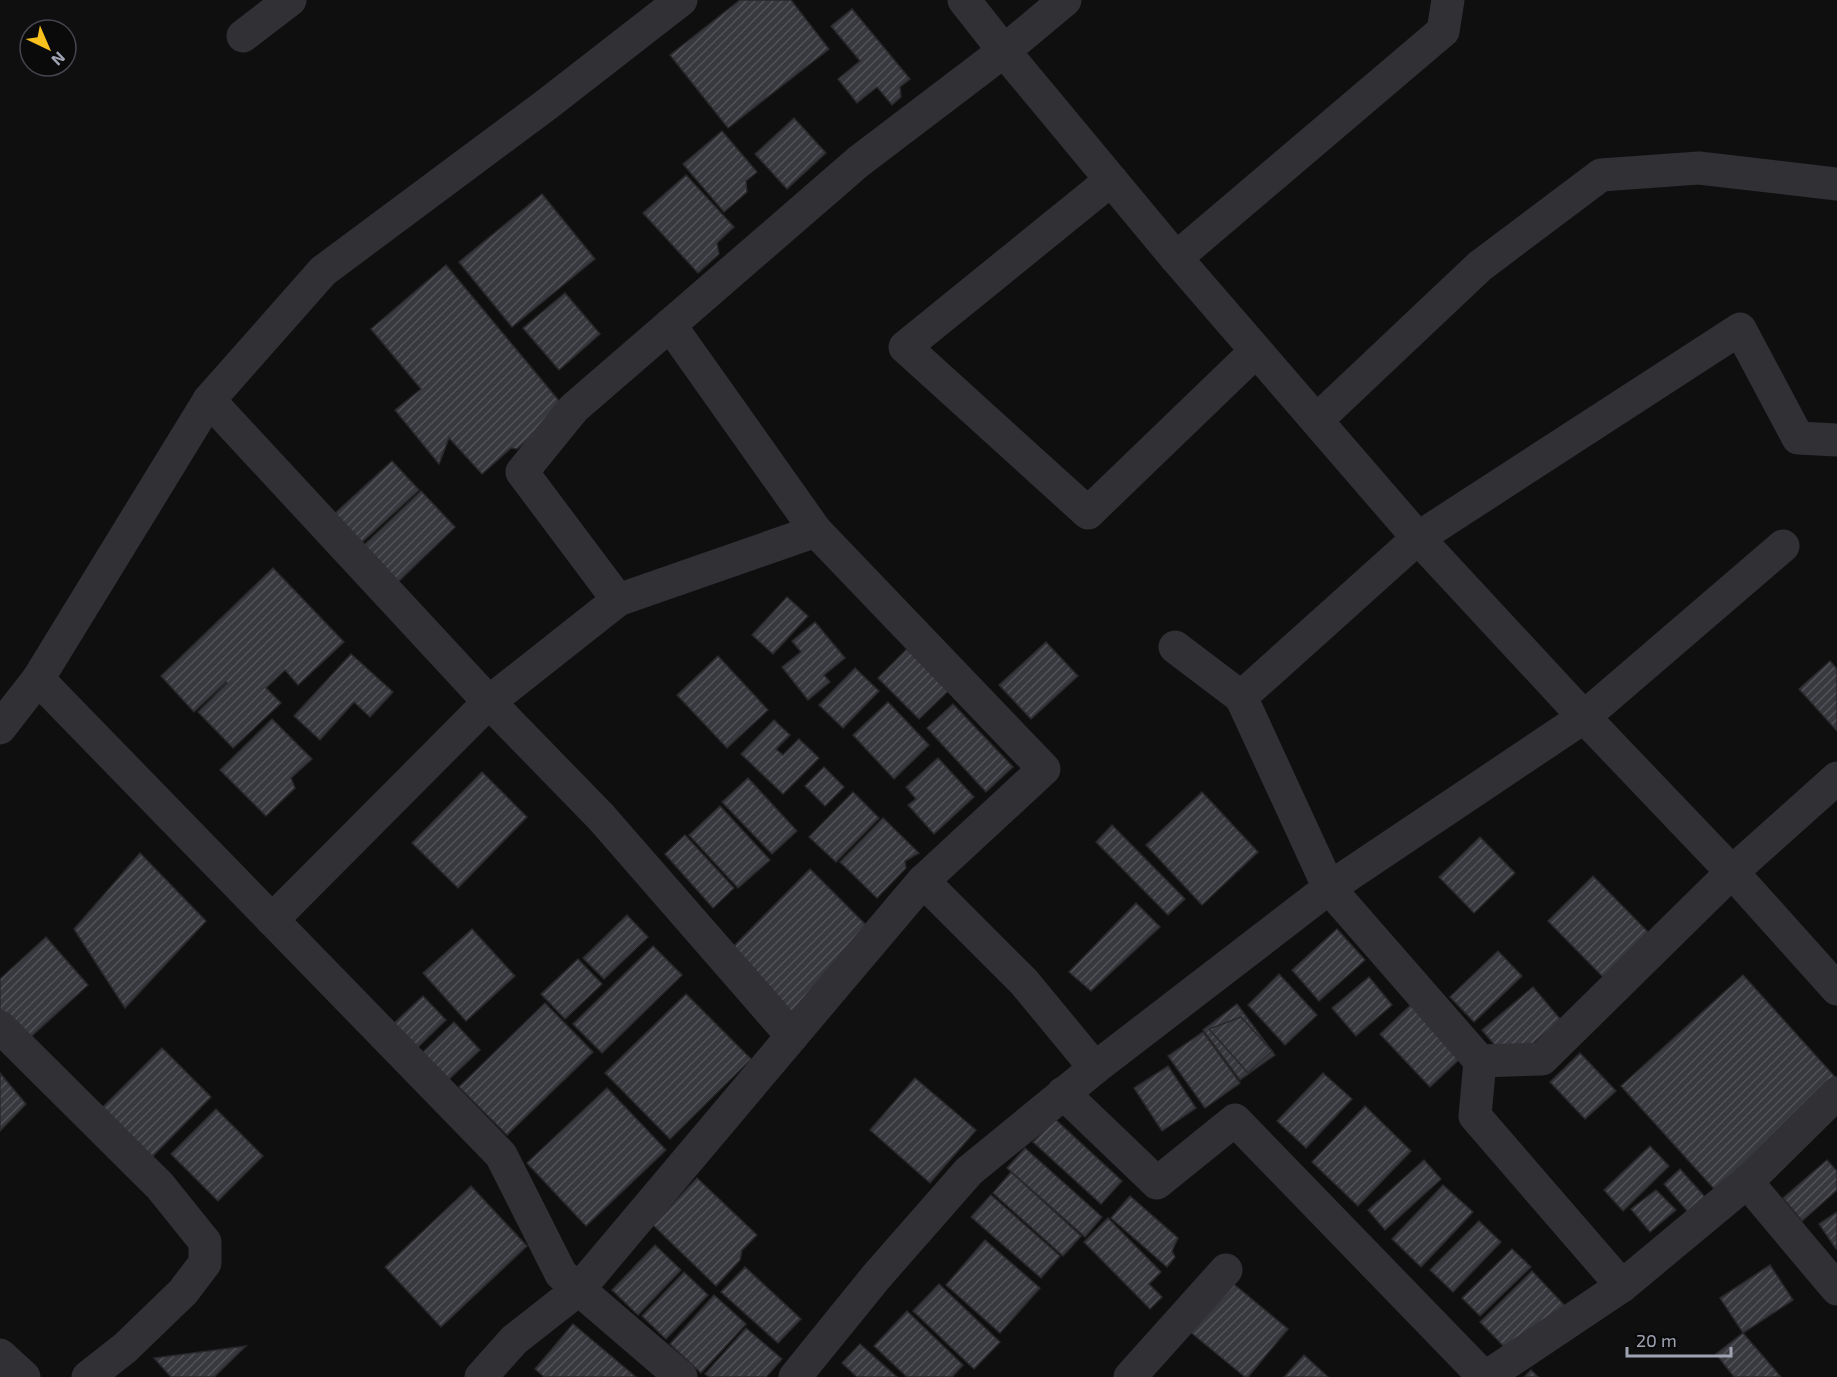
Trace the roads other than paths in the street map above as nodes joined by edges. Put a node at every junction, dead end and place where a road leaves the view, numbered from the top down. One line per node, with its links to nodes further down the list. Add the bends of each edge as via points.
1 (290, 0): 6 (street)
2 (681, 0): 13 (street, via 323,271)
3 (964, 0): 7 (street)
4 (1065, 0): 7 (street)
5 (1448, 0): 10 (street, via 1443,31)
6 (243, 36)
7 (1004, 51): 8 (street); 11 (street, via 858,162)
8 (1111, 180): 10 (street); 12 (street, via 905,347 1089,513)
9 (1837, 184): 14 (street, via 1699,168 1601,175 1480,266)
10 (1176, 258): 12 (street)
11 (670, 325): 16 (street); 19 (street, via 574,408 522,472)
12 (1256, 351): 14 (street)
13 (209, 400): 21 (street); 23 (street)
14 (1317, 420): 17 (street)
15 (1837, 440): 17 (street, via 1798,438 1740,329)
16 (816, 531): 19 (street); 28 (street, via 1044,769)
17 (1418, 538): 22 (street); 24 (street)
18 (1784, 546): 24 (street)
19 (618, 600): 23 (street)
20 (1174, 647): 22 (street)
21 (38, 679): 25 (street); 30 (street)
22 (1241, 697): 29 (street)
23 (489, 702): 30 (street); 33 (street, via 601,817)
24 (1584, 717): 27 (street); 29 (street)
25 (0, 728)
26 (1837, 778): 27 (street)
27 (1732, 872): 31 (street); 34 (street, via 1542,1059)
28 (923, 881): 33 (street); 35 (street, via 1024,982)
29 (1329, 888): 34 (street); 35 (street)
30 (272, 920): 41 (street, via 501,1155 561,1274)
31 (1837, 989)
32 (0, 1027): 45 (street, via 160,1186 205,1242 205,1263 183,1292 125,1348)
33 (792, 1036): 41 (street)
34 (1480, 1061): 40 (street, via 1475,1116)
35 (1095, 1068): 36 (street)
36 (1064, 1093): 48 (street, via 969,1171 876,1276); 50 (street, via 1157,1183 1235,1120)
37 (1837, 1093): 38 (street)
38 (1747, 1182): 40 (street); 42 (street)
39 (1226, 1270): 49 (street)
40 (1622, 1286): 50 (street)
41 (579, 1289): 46 (street, via 514,1340); 47 (street)
42 (1837, 1289)
43 (0, 1355): 44 (street)
44 (24, 1377)
45 (87, 1377)
46 (481, 1377)
47 (681, 1377)
48 (795, 1377)
49 (1130, 1377)
50 (1485, 1377)

